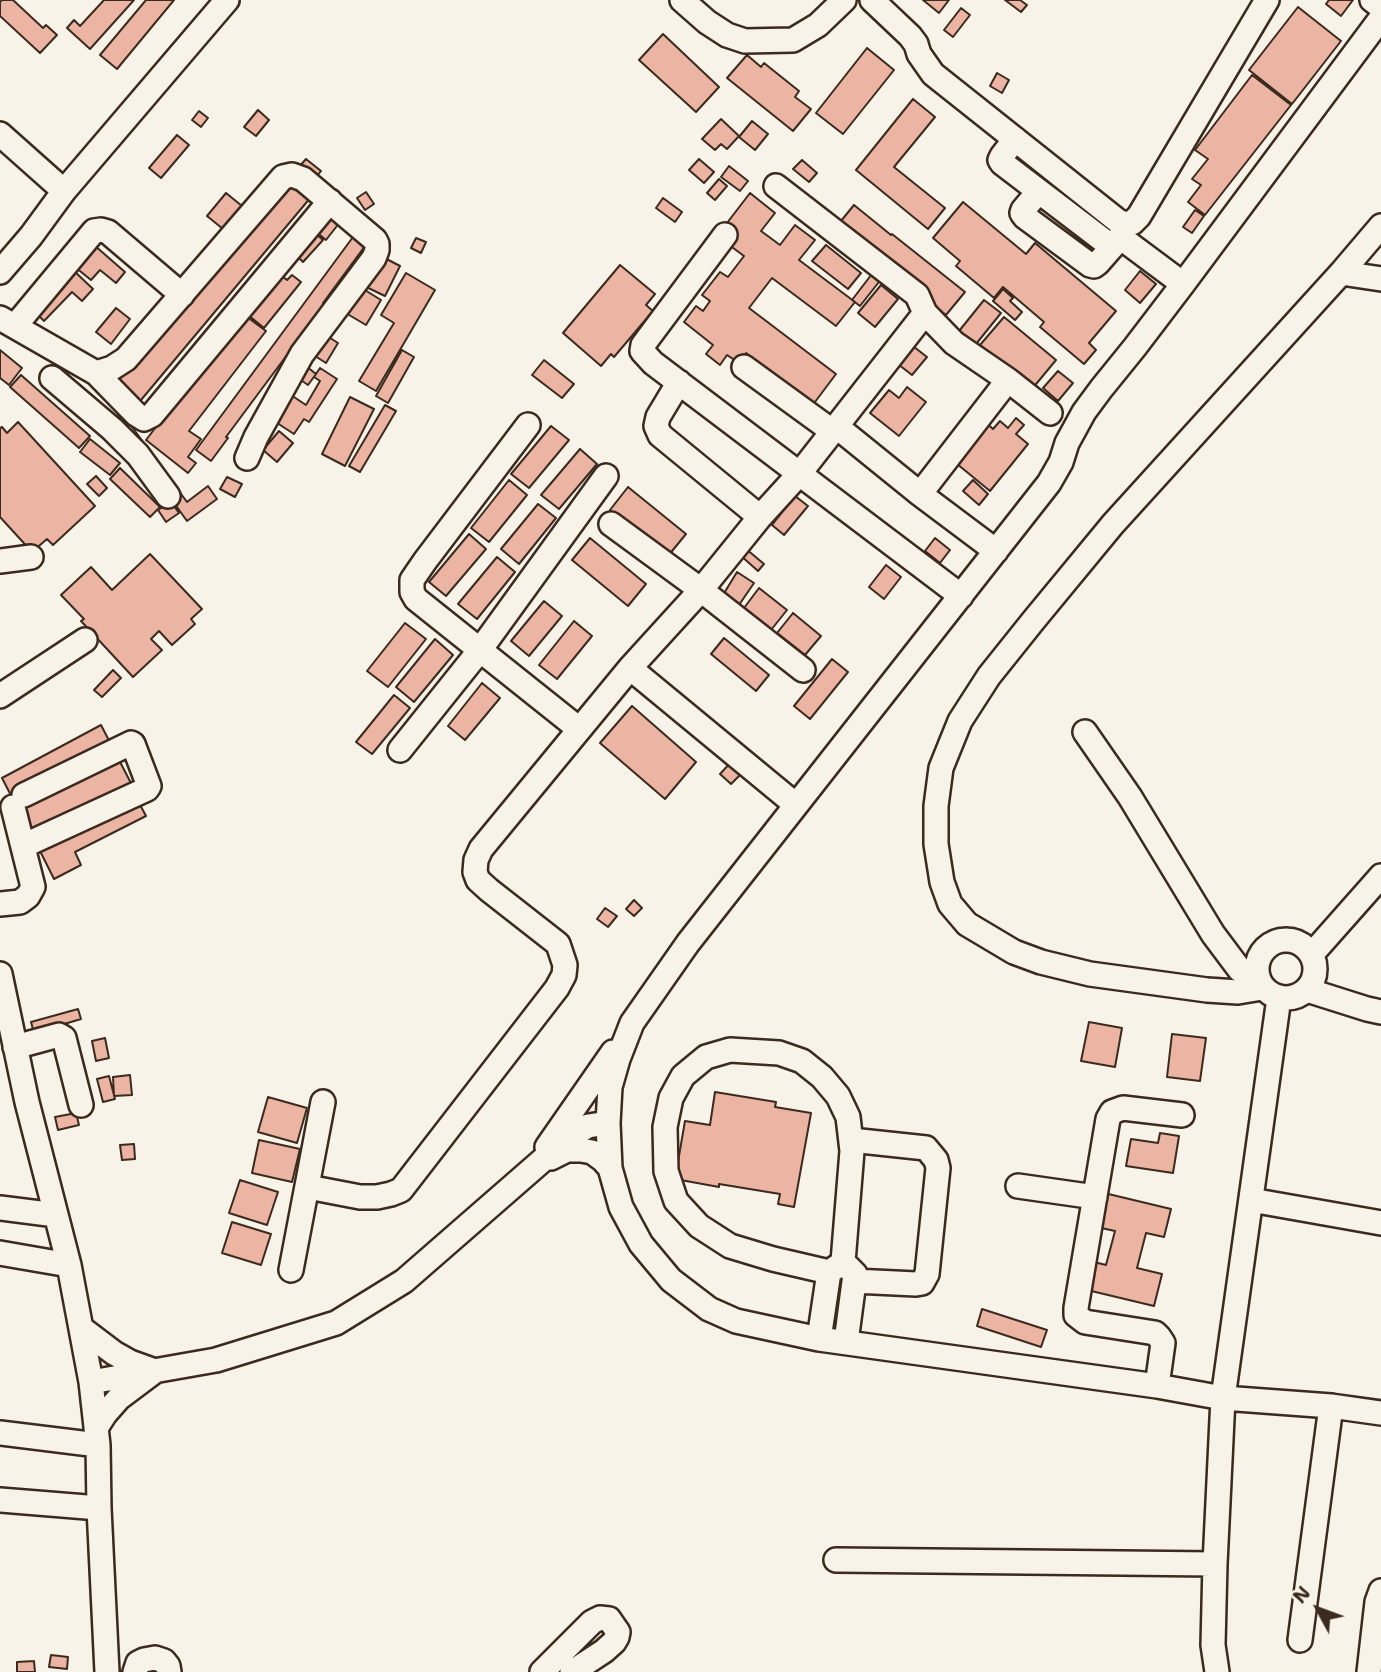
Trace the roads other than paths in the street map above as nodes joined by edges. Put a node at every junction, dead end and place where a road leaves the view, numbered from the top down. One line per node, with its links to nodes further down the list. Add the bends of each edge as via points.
1 (227, 0): 12 (street)
2 (681, 0): 3 (street, via 727,35 745,41 793,40 818,25)
3 (844, 0)
4 (872, 0): 10 (street, via 910,36 933,74)
5 (1267, 0): 16 (street, via 1139,216)
6 (1372, 0): 7 (street)
7 (1381, 7)
8 (1381, 18): 20 (street)
9 (0, 134): 12 (street)
10 (1015, 139): 16 (street, via 1118,221); 16 (street, via 1000,160 1039,191 1023,210 1025,217 1094,266)
11 (776, 186): 22 (street, via 916,295)
12 (64, 191): 17 (street)
13 (330, 201): 21 (street, via 303,179 283,177); 29 (street, via 152,415 145,419 136,414); 34 (street, via 375,240 377,250 302,354)
14 (1381, 226): 18 (street)
15 (725, 235): 28 (street, via 643,345 645,356)
16 (1119, 236): 20 (street)
17 (0, 272)
18 (1341, 273): 19 (street); 60 (street, via 1113,524 989,676 960,721 941,768 936,806 936,844 950,904 967,924 1014,952 1090,974 1207,990)
19 (1381, 279)
20 (1183, 284): 41 (street, via 1084,412 1049,483)
21 (183, 295): 23 (street, via 108,232 94,231); 25 (street, via 127,359)
22 (925, 313): 27 (street, via 954,343); 33 (street)
23 (8, 322): 25 (street)
24 (744, 367): 33 (street)
25 (96, 373): 29 (street)
26 (52, 378): 31 (street)
27 (1008, 380): 30 (street); 37 (street)
28 (679, 382): 35 (street); 39 (street, via 658,418 660,435)
29 (118, 395): 31 (street)
30 (1050, 413)
31 (97, 416): 38 (street, via 138,455)
32 (528, 425): 47 (street, via 412,580 416,600)
33 (834, 429): 35 (street); 37 (street)
34 (247, 458)
35 (800, 473): 39 (street); 45 (street)
36 (606, 476): 47 (street)
37 (920, 494): 41 (street)
38 (168, 496)
39 (760, 517): 44 (street)
40 (611, 524): 44 (street)
41 (996, 551): 45 (street)
42 (31, 557): 43 (street)
43 (0, 561)
44 (701, 590): 48 (street); 49 (street)
45 (961, 596): 54 (street)
46 (85, 640): 50 (street)
47 (480, 650): 51 (street); 53 (street)
48 (630, 668): 51 (street); 54 (street)
49 (803, 670)
50 (0, 696)
51 (579, 729): 72 (street, via 476,860 478,880 558,944 565,965 557,988 401,1190 360,1197)
52 (1086, 733): 60 (street, via 1213,934 1240,970)
53 (400, 750)
54 (796, 805): 63 (street)
55 (23, 846): 55 (street, via 19,801 133,744 147,789); 57 (street, via 33,887 20,902)
56 (1381, 876): 58 (street)
57 (0, 904)
58 (1312, 954): 60 (street, via 1288,939 1270,944 1256,969); 61 (street, via 1315,972)
59 (0, 974): 64 (street)
60 (1267, 989): 61 (street, via 1289,999); 75 (street)
61 (1307, 990): 62 (street)
62 (1381, 1012)
63 (632, 1023): 68 (street, via 610,1087); 70 (street)
64 (15, 1046): 66 (street, via 59,1035 64,1038); 77 (street)
65 (323, 1102): 72 (street)
66 (81, 1105)
67 (1182, 1115): 74 (street, via 1123,1108 1112,1111)
68 (608, 1123): 70 (street, via 589,1126 568,1138); 71 (street)
69 (851, 1140): 82 (street); 82 (street, via 926,1148 938,1168 927,1274 922,1283); 82 (street, via 848,1117 822,1077 802,1061 754,1050 730,1049 706,1058 682,1076 665,1126 666,1171 676,1201 699,1226 730,1246)
70 (533, 1168): 71 (street, via 567,1150 592,1152); 86 (street, via 404,1281 336,1322 216,1360)
71 (610, 1168): 84 (street, via 621,1207 641,1244 671,1280 709,1309 736,1321)
72 (308, 1186): 81 (street)
73 (1018, 1186): 74 (street)
74 (1095, 1197): 88 (street, via 1076,1315 1085,1322 1155,1333 1163,1343)
75 (1251, 1200): 78 (street); 89 (street)
76 (0, 1208): 77 (street)
77 (56, 1215): 80 (street)
78 (1381, 1223)
79 (0, 1253): 80 (street)
80 (69, 1265): 83 (street)
81 (291, 1270)
82 (842, 1272): 84 (street); 85 (street)
83 (82, 1328): 86 (street, via 114,1353); 87 (street)
84 (819, 1339): 85 (street)
85 (846, 1342): 88 (street)
86 (155, 1371): 87 (street); 93 (street, via 105,1413)
87 (91, 1381): 93 (street)
88 (1157, 1386): 89 (street)
89 (1223, 1398): 90 (street); 97 (street)
90 (1331, 1406): 91 (street); 99 (street)
91 (1381, 1413)
92 (0, 1433): 93 (street)
93 (97, 1436): 95 (street)
94 (0, 1500): 95 (street)
95 (99, 1508): 100 (street)
96 (836, 1560): 97 (street)
97 (1215, 1564): 105 (street)
98 (1381, 1591): 106 (street)
99 (1300, 1640)
100 (107, 1672)
101 (135, 1672): 102 (street, via 138,1663 155,1658 164,1661)
102 (169, 1672)
103 (542, 1672): 104 (street, via 593,1622 609,1619 618,1632 614,1642)
104 (572, 1672)
105 (1217, 1672)
106 (1369, 1672)

